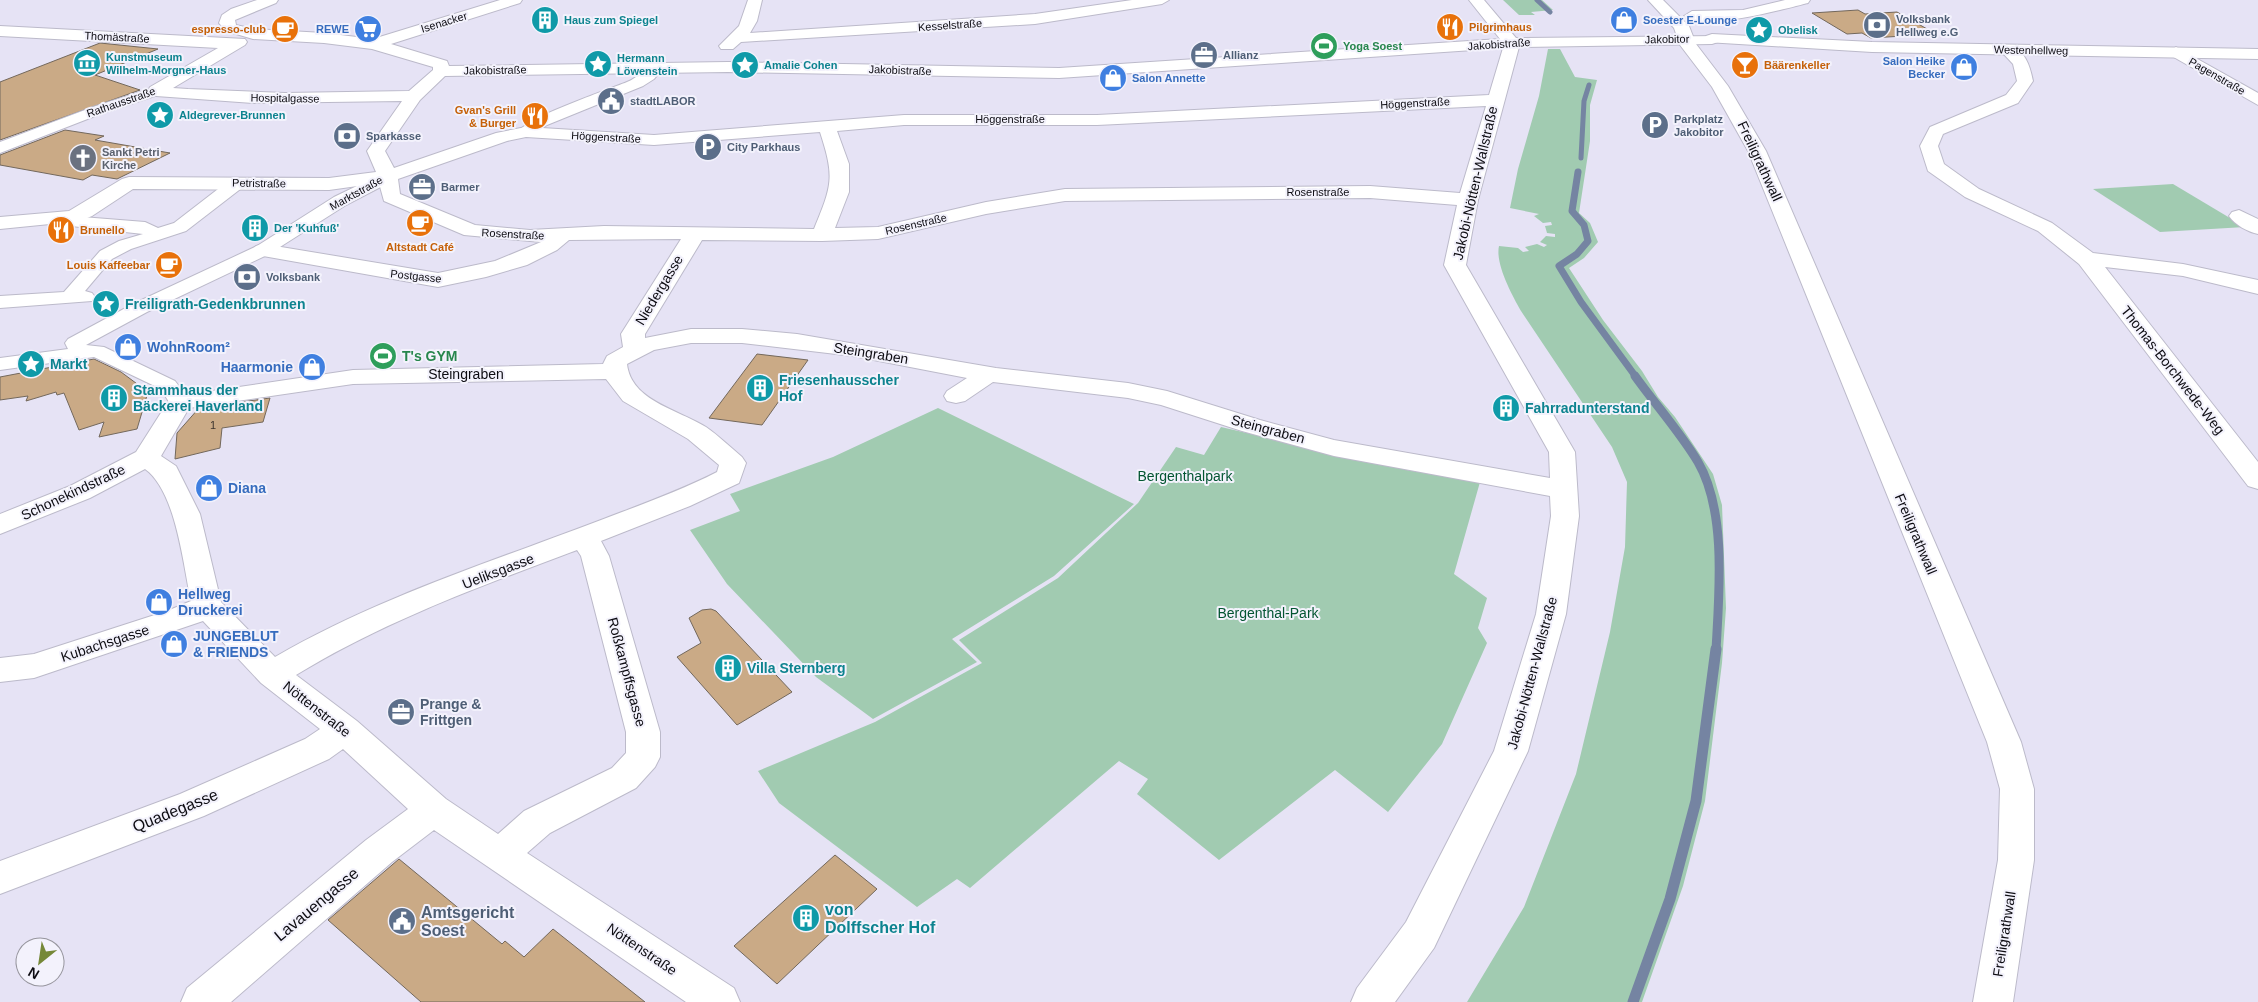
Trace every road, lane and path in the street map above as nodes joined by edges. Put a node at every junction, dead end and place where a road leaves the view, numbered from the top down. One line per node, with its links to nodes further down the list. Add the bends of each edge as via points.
1 (242, 0): 9 (street)
2 (515, 0): 19 (street, Isenacker)
3 (755, 0): 14 (street, via 749,24)
4 (1162, 0): 10 (street, Kesselstraße)
5 (1476, 0): 17 (street)
6 (1655, 0): 16 (street, Freiligrathwall, via 1680,26)
7 (1666, 0): 11 (street)
8 (1803, 0): 11 (street, via 1742,15)
9 (264, 2): 13 (street, via 227,18 226,23 231,28)
10 (1118, 3): 14 (street, Kesselstraße, via 1035,18)
11 (1692, 16): 23 (street)
12 (0, 31): 18 (street, Thomästraße)
13 (252, 34): 18 (street, Rathausstraße); 19 (street)
14 (738, 38): 24 (street)
15 (1556, 41): 16 (street, Jakobitor); 17 (street, Jakobistraße)
16 (1687, 42): 23 (street, Freiligrathwall); 23 (street, Westenhellweg)
17 (1512, 43): 24 (street, Jakobistraße, via 1058,74); 29 (street, Jakobi-Nötten-Wallstraße)
18 (234, 44): 27 (street, Rathausstraße)
19 (374, 44): 26 (street, via 441,64)
20 (2008, 50): 21 (street, Westenhellweg); 23 (street, Westenhellweg, via 1805,46); 46 (street, Thomas-Borchwede-Weg, via 2021,64 2025,81 2012,99 1936,131 1929,146 1935,167 1972,193 2045,227)
21 (2176, 52): 22 (street, Westenhellweg); 30 (street, Pagenstraße)
22 (2258, 54)
23 (1717, 57): 71 (street, Freiligrathwall, via 2004,742 2017,789 2016,860)
24 (700, 67): 25 (street, Jakobistraße)
25 (656, 68): 26 (street, Jakobistraße); 32 (street, Marktstraße, via 638,83 542,122)
26 (441, 71): 28 (street)
27 (156, 91): 28 (street, Hospitalgasse, via 317,99); 33 (street, Rathausstraße)
28 (414, 96): 34 (street, via 376,150)
29 (1495, 100): 31 (street, Höggenstraße, via 1097,120 904,120); 36 (street, Jakobi-Nötten-Wallstraße)
30 (2258, 100)
31 (829, 125): 32 (street, Höggenstraße, via 654,140); 44 (street, via 840,164 839,192)
32 (526, 132): 34 (street, Marktstraße, via 502,137)
33 (0, 148)
34 (388, 176): 35 (street, Petristraße, via 330,184); 43 (street, Rosenstraße, via 391,197 454,226 497,235); 45 (street, Marktstraße, via 340,201)
35 (237, 182): 38 (street, Petristraße, via 129,183); 42 (street, via 180,227)
36 (1468, 200): 44 (street, Rosenstraße, via 1343,192 1065,195 986,208 878,232); 58 (street, Jakobi-Nötten-Wallstraße, via 1456,266 1562,452)
37 (2239, 216): 40 (street)
38 (73, 217): 39 (street); 42 (street, via 77,222 145,227)
39 (0, 223)
40 (2258, 228)
41 (694, 234): 43 (street, Rosenstraße, via 604,232); 44 (street, Rosenstraße); 49 (street, Niedergasse, via 633,334)
42 (156, 235): 48 (street, via 106,255 77,297)
43 (562, 236): 45 (street, Postgasse, via 551,246 504,265 464,277 438,280)
44 (822, 236)
45 (263, 250): 50 (street, Marktstraße, via 140,308 75,343)
46 (2087, 259): 47 (street, via 2183,270); 57 (street, Thomas-Borchwede-Weg)
47 (2258, 287)
48 (0, 302)
49 (636, 349): 52 (street, Steingraben, via 615,361); 53 (street, Steingraben, via 712,335 754,336)
50 (80, 352): 51 (street); 55 (street, via 97,351 148,375 168,385)
51 (0, 364)
52 (614, 371): 55 (street, Steingraben, via 353,377); 60 (street, Ueliksgasse, via 617,382 642,404 697,434 733,463 729,477)
53 (990, 374): 54 (street); 58 (street, Steingraben, via 1147,394 1237,422 1367,455)
54 (956, 396)
55 (180, 402): 56 (street)
56 (146, 458): 59 (street, Schonekindstraße, via 80,492); 61 (street, via 167,472 186,514)
57 (2258, 480)
58 (1564, 490): 70 (street, Jakobi-Nötten-Wallstraße, via 1565,516 1551,614 1511,751 1420,936)
59 (0, 525)
60 (584, 538): 63 (street, Ueliksgasse, via 399,608 301,655); 66 (street, Roßkampffsgasse, via 595,556 644,732 643,756 624,778 537,822)
61 (207, 606): 62 (street, Kubachsgasse, via 178,619 34,666); 63 (street, Nöttenstraße)
62 (0, 670)
63 (272, 674): 64 (street, Nöttenstraße)
64 (345, 730): 65 (street, Nöttenstraße); 67 (street, Quadegasse, via 317,749 192,805)
65 (433, 810): 66 (street, Nöttenstraße); 68 (street, Lavauengasse, via 379,851)
66 (501, 854): 69 (street, Nöttenstraße)
67 (0, 878)
68 (201, 1002)
69 (720, 1002)
70 (1371, 1002)
71 (1993, 1002)

